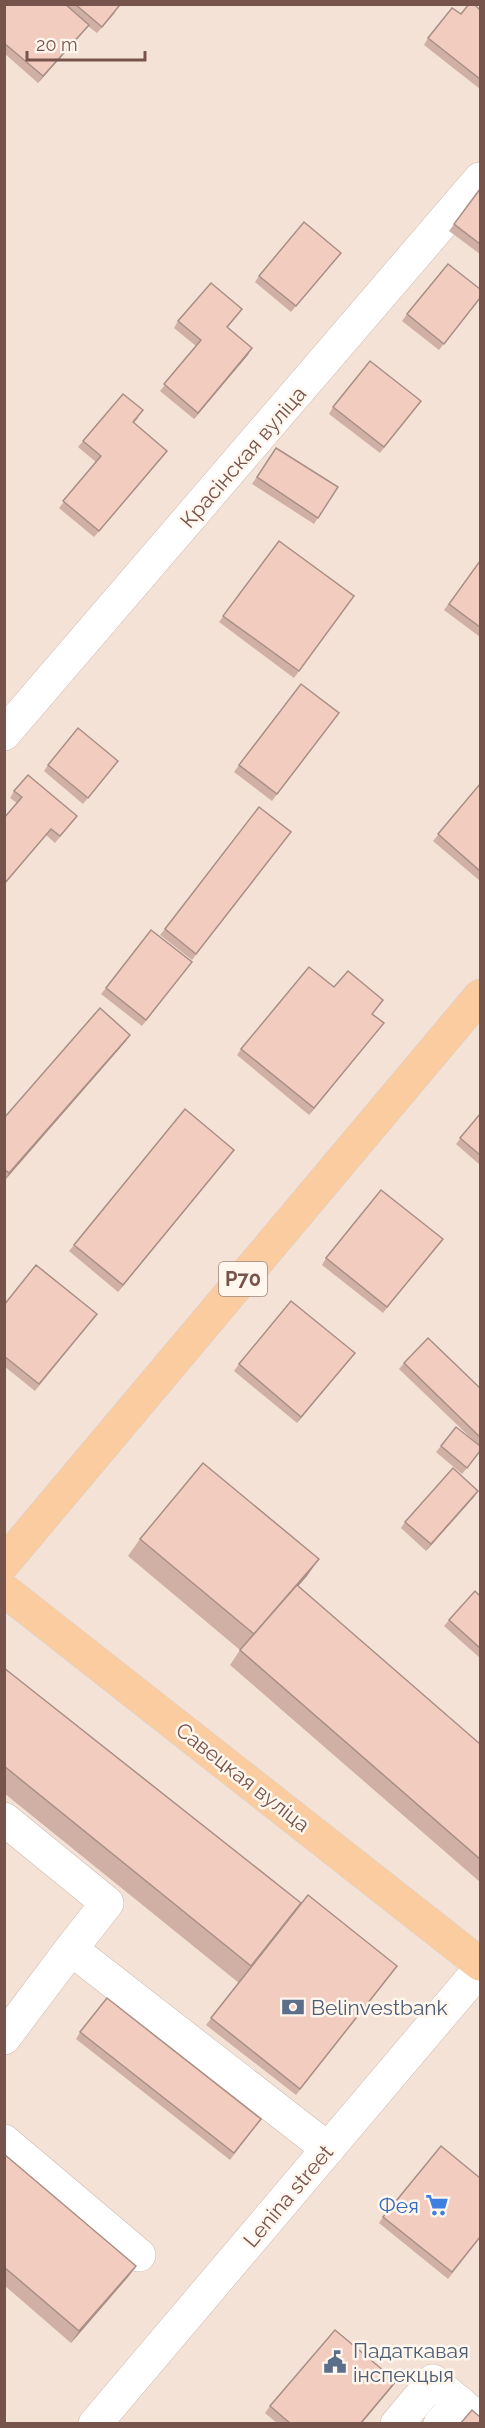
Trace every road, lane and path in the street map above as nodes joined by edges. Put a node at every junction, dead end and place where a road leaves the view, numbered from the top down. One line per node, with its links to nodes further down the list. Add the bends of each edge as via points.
1 (480, 179): 2 (street, Красінская вуліца)
2 (4, 734)
3 (480, 996): 4 (main road, Р70)
4 (4, 1563)
5 (4, 1590): 8 (main road, Савецкая вуліца)
6 (4, 1819): 7 (street, via 107,1903)
7 (71, 1949): 10 (street); 12 (street)
8 (480, 1964)
9 (480, 1969): 12 (street, Lenina street)
10 (4, 2038)
11 (4, 2141): 13 (street)
12 (327, 2149): 15 (street, Lenina street)
13 (139, 2255)
14 (460, 2415): 16 (street, via 433,2381)
15 (95, 2424)
16 (397, 2424)

